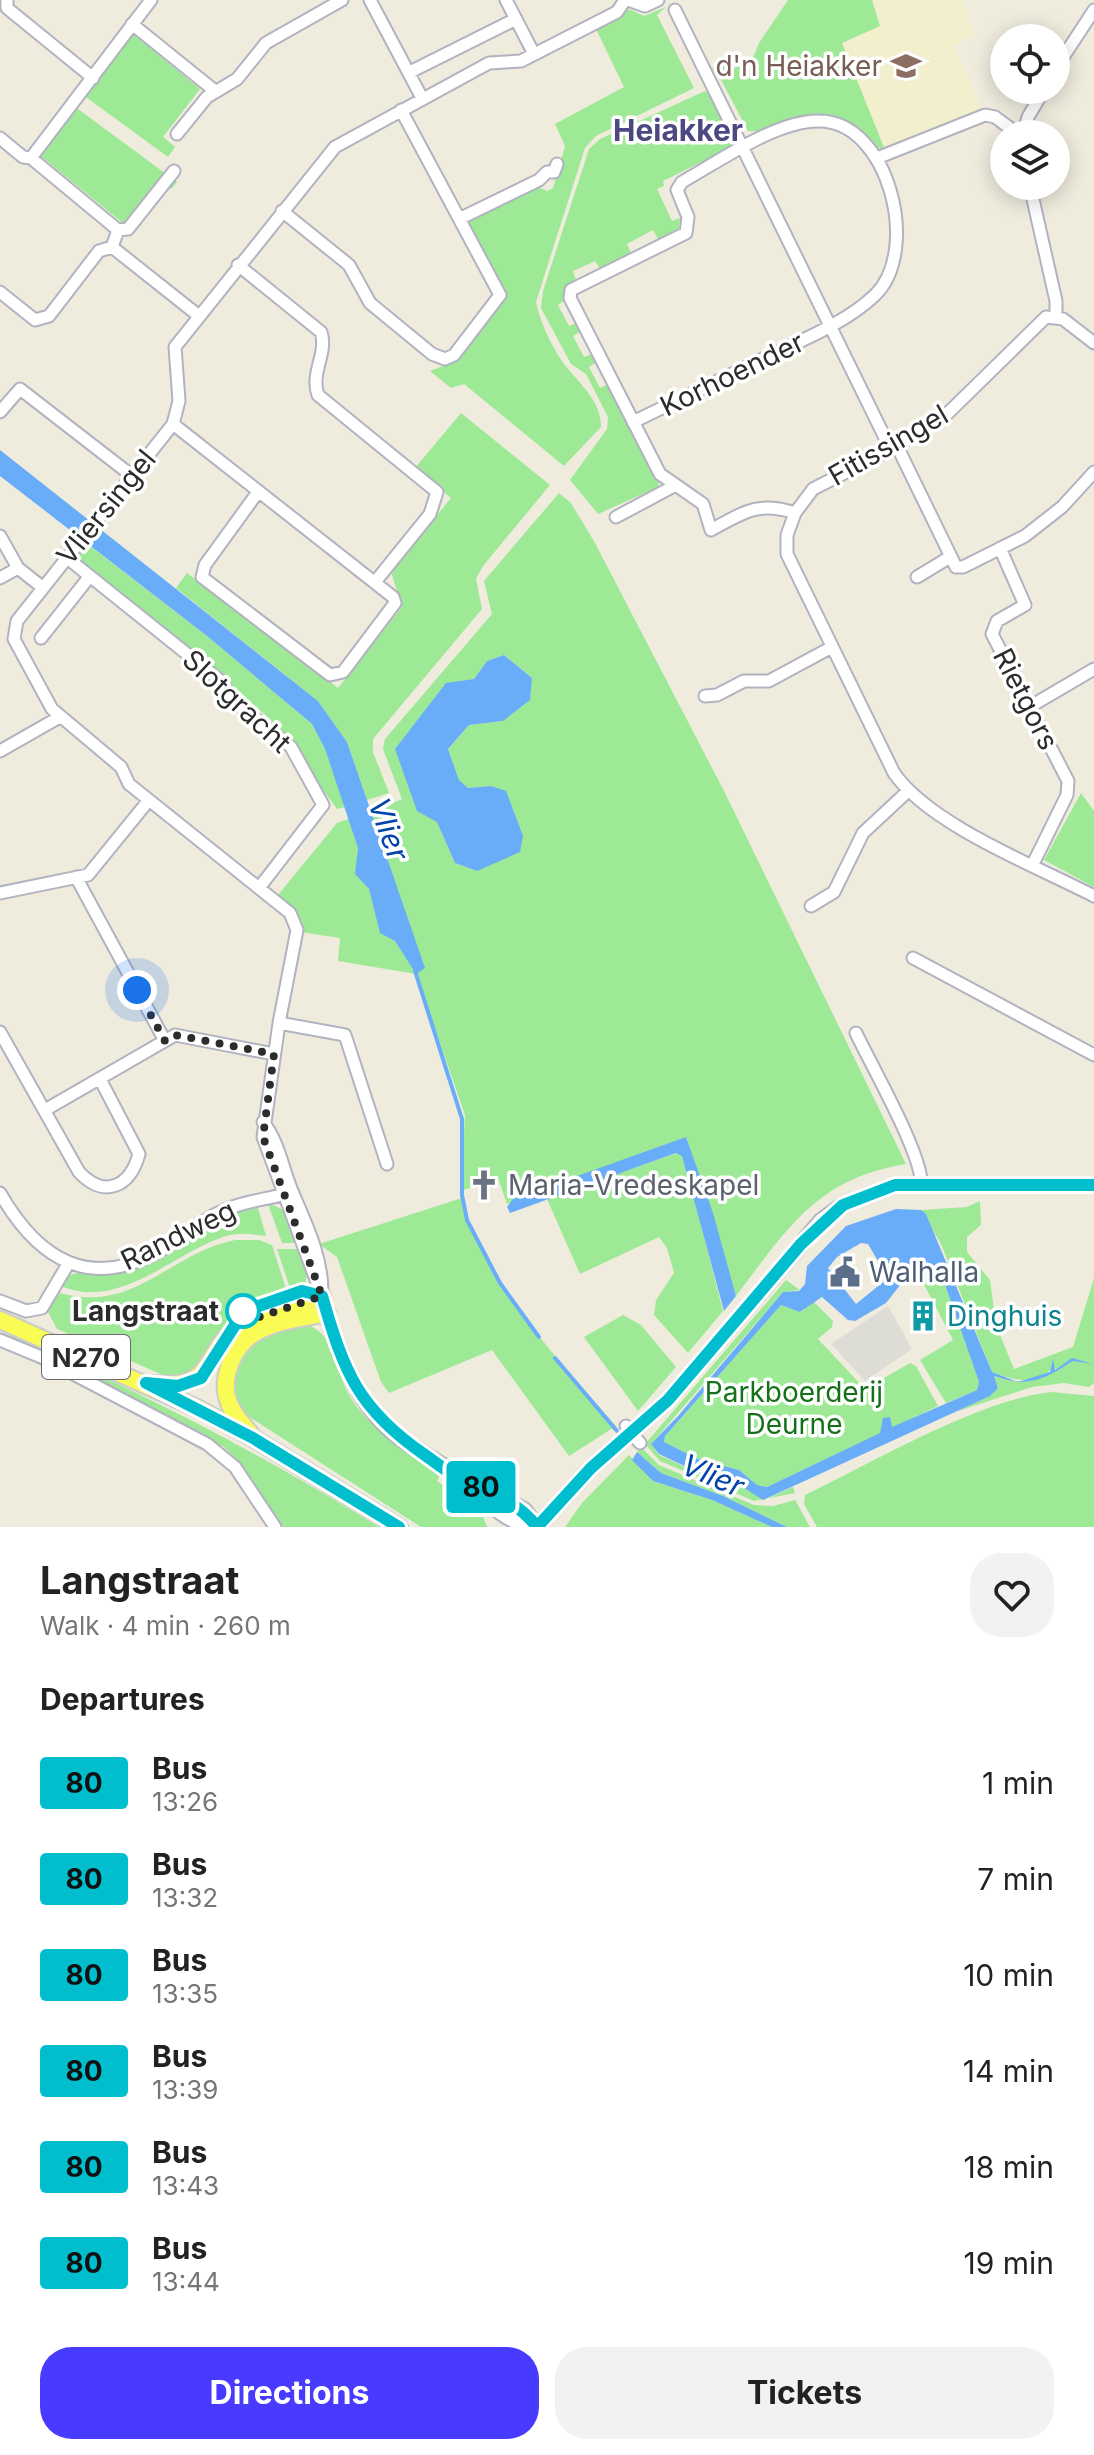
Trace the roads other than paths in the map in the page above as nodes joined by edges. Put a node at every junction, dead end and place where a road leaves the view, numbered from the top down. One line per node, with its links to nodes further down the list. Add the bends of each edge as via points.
1 (7, 0): 15 (street, via 7,8)
2 (151, 0): 11 (street)
3 (342, 0): 16 (street, via 266,43 237,79)
4 (370, 0): 14 (street)
5 (506, 0): 10 (street)
6 (626, 0): 7 (street, via 645,6); 13 (street, Vliersingel, via 617,12)
7 (658, 0)
8 (675, 10): 22 (street, Korhoender)
9 (1094, 10): 12 (street)
10 (516, 19): 13 (street); 14 (street)
11 (132, 24): 15 (street); 16 (street)
12 (1070, 44)
13 (534, 54): 17 (street, Vliersingel, via 512,63 489,63)
14 (410, 72): 17 (street)
15 (93, 78): 23 (street)
16 (215, 91): 20 (street)
17 (422, 98): 18 (street, Vliersingel)
18 (401, 110): 28 (street, Vliersingel, via 335,147); 29 (street)
19 (999, 120): 24 (street, via 985,115)
20 (177, 134)
21 (0, 138): 23 (street)
22 (745, 147): 24 (street, Korhoender, via 818,120 842,128); 36 (street, Korhoender); 39 (street, Korhoender, via 682,182 677,190 688,217 686,233 571,290 570,298)
23 (31, 158): 30 (street)
24 (877, 158): 36 (street, Korhoender, via 899,223 897,255 890,277 874,296)
25 (557, 164): 29 (street, via 554,172)
26 (174, 171): 30 (street, via 128,229)
27 (1033, 200): 35 (street)
28 (282, 211): 29 (street, via 349,265 370,303 445,359 454,355 500,295); 32 (street, Vliersingel)
29 (461, 218)
30 (118, 230): 31 (street)
31 (112, 247): 33 (street, via 99,251 49,316 35,320); 34 (street)
32 (238, 265): 34 (street, Vliersingel); 56 (street, via 321,332 313,383 318,395 437,492 430,514)
33 (0, 292)
34 (199, 316): 40 (street, Vliersingel, via 175,347 179,401)
35 (1056, 317): 37 (street); 41 (street, Fitissingel, via 1039,323 947,414)
36 (831, 326): 39 (street, Korhoender); 41 (street, Korhoender)
37 (1094, 343)
38 (0, 412): 43 (street, via 20,389)
39 (633, 422): 44 (street, Korhoender, via 660,474)
40 (173, 424): 43 (street, Vliersingel); 45 (street)
41 (894, 448): 46 (street, Fitissingel, via 826,479); 51 (street, Korhoender, via 932,513)
42 (1094, 472): 49 (street, via 1062,507)
43 (131, 475): 50 (street, Vliersingel)
44 (674, 486): 46 (street, Korhoender, via 703,504 711,530 749,510 772,506); 47 (street)
45 (258, 492): 56 (street); 56 (street, via 205,565 202,577 330,675 343,672 395,603)
46 (795, 513): 59 (street, Fitissingel, via 787,554)
47 (616, 517)
48 (0, 536): 52 (street)
49 (1000, 548): 51 (street, via 963,567 956,567); 62 (street, Rietgors, via 1025,605 997,621 992,634)
50 (66, 557): 53 (street, Slotgracht); 57 (street, Vliersingel)
51 (950, 557): 54 (street)
52 (18, 568): 55 (street); 57 (street)
53 (90, 576): 58 (street); 69 (street, Slotgracht, via 222,682 232,700 291,747 323,805)
54 (917, 577)
55 (0, 578)
56 (375, 582)
57 (42, 587): 63 (street, Vliersingel, via 17,621 14,639)
58 (41, 638)
59 (832, 647): 61 (street, via 769,681 744,681); 65 (street, Fitissingel)
60 (1094, 669): 62 (street)
61 (705, 696)
62 (1031, 706): 67 (street, Rietgors, via 1068,781 1067,795)
63 (58, 718): 64 (street); 66 (street, Vliersingel, via 121,767 129,784)
64 (0, 751)
65 (907, 792): 67 (street, Fitissingel, via 938,815); 72 (street, via 863,833 834,892)
66 (149, 800): 68 (street, via 88,875); 69 (street, Vliersingel)
67 (1033, 864): 71 (street, Fitissingel)
68 (76, 877): 70 (street); 77 (street)
69 (259, 888): 74 (street, Vliersingel, via 290,913 297,930)
70 (0, 893)
71 (1094, 896)
72 (811, 906)
73 (913, 958): 79 (street)
74 (279, 1023): 78 (street, Vliersingel); 82 (street, via 345,1035)
75 (0, 1032): 81 (street)
76 (856, 1033): 83 (street, via 905,1133)
77 (165, 1041): 78 (street, via 175,1035); 80 (street)
78 (274, 1054): 86 (street, Vliersingel, via 263,1121 272,1133)
79 (1094, 1055)
80 (100, 1079): 81 (street); 81 (street, via 139,1154 130,1177 115,1188 103,1189 79,1172)
81 (45, 1110)
82 (387, 1164)
83 (921, 1185): 84 (street); 97 (street, via 895,1185 843,1205 821,1221 784,1270 685,1371 654,1415 591,1468)
84 (1094, 1185)
85 (0, 1193): 87 (street, Randweg, via 30,1238)
86 (287, 1193): 87 (street, Randweg, via 219,1212 166,1247 122,1267); 88 (street, Vliersingel)
87 (68, 1264): 89 (street, via 42,1308 26,1311)
88 (322, 1296): 90 (street, Vliersingel); 93 (main road, N270, via 239,1326 201,1378 178,1386)
89 (0, 1301)
90 (327, 1313): 94 (main road, N270, via 257,1332 236,1353 226,1380 227,1401); 97 (street, via 364,1403 398,1436 517,1525)
91 (0, 1320): 93 (main road, N270)
92 (0, 1340): 95 (street, via 207,1444 235,1467)
93 (146, 1383): 94 (main road, N270)
94 (253, 1438): 96 (main road, N270)
95 (275, 1527)
96 (399, 1527)
97 (537, 1527)

